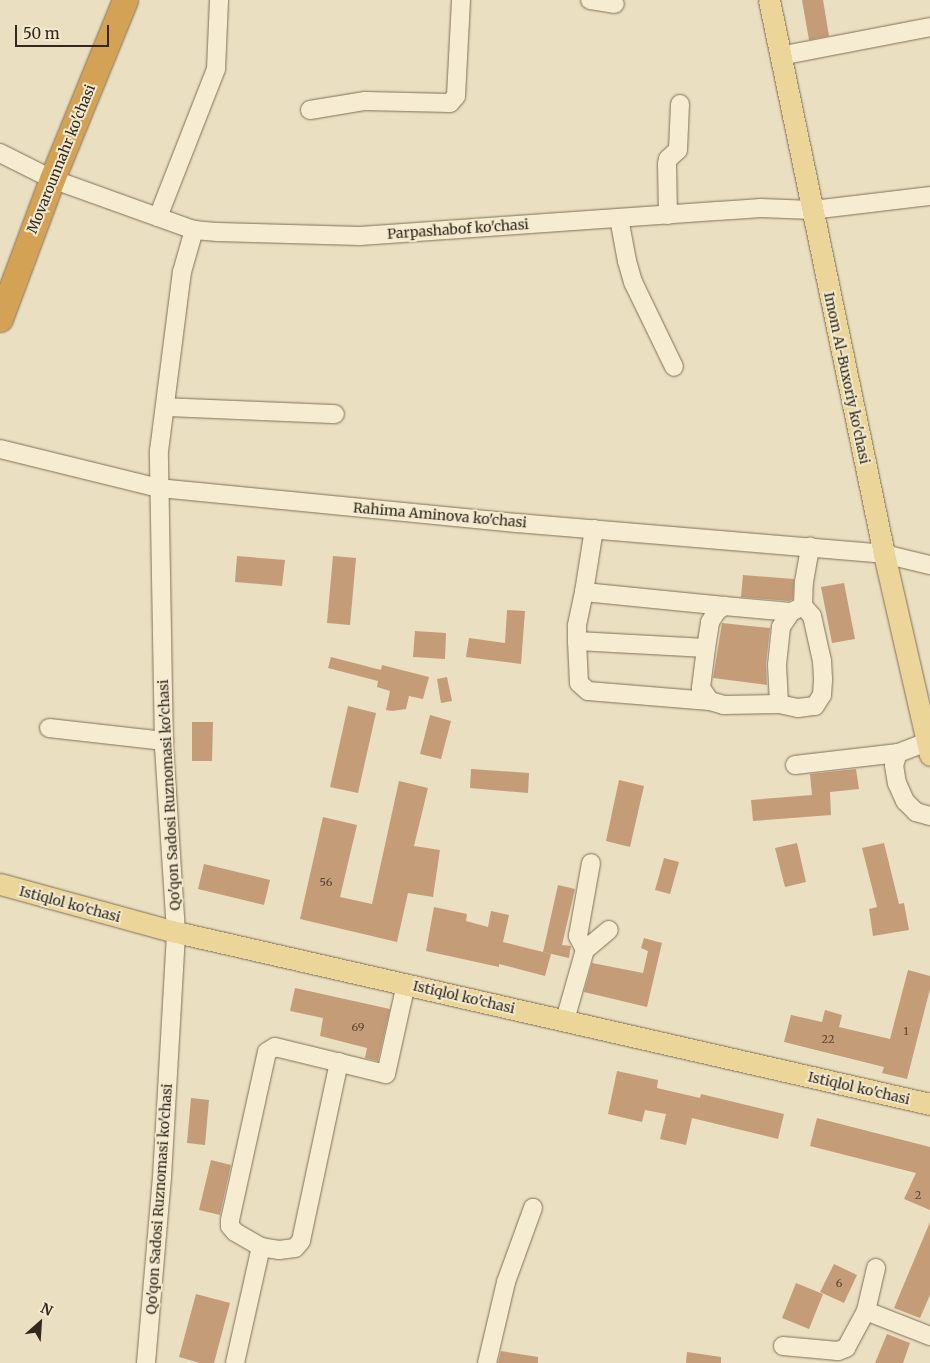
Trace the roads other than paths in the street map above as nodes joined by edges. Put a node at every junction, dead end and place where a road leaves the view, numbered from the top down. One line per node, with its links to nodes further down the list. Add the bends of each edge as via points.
1 (125, 0): 12 (highway, Movarounnahr ko'chasi)
2 (219, 0): 16 (street, via 216,69)
3 (461, 0): 10 (street, via 456,96 450,104 365,102)
4 (590, 0): 6 (street)
5 (769, 0): 8 (main road, Imom Al-Buxoriy ko'chasi)
6 (615, 4)
7 (930, 27): 8 (street)
8 (780, 56): 14 (main road, Imom Al-Buxoriy ko'chasi)
9 (680, 104): 15 (street, via 678,150 667,164)
10 (310, 110)
11 (0, 152): 12 (street, Parpashabof ko'chasi)
12 (52, 179): 16 (street, Parpashabof ko'chasi); 19 (highway, Movarounnahr ko'chasi)
13 (930, 196): 14 (street, Parpashabof ko'chasi)
14 (812, 210): 15 (street, Parpashabof ko'chasi, via 761,208); 27 (main road, Imom Al-Buxoriy ko'chasi)
15 (668, 215): 17 (street, Parpashabof ko'chasi)
16 (158, 217): 18 (street, Parpashabof ko'chasi)
17 (620, 218): 18 (street, Parpashabof ko'chasi, via 360,236); 20 (street, via 633,282)
18 (194, 230): 21 (street, Qo'qon Sadosi Ruznomasi ko'chasi, via 182,272)
19 (0, 319)
20 (674, 368)
21 (164, 407): 22 (street); 24 (street, Qo'qon Sadosi Ruznomasi ko'chasi, via 159,451)
22 (335, 414)
23 (0, 449): 24 (street, Rahima Aminova ko'chasi)
24 (160, 488): 25 (street, Rahima Aminova ko'chasi); 37 (street, Qo'qon Sadosi Ruznomasi ko'chasi)
25 (594, 529): 26 (street, Rahima Aminova ko'chasi); 29 (street)
26 (810, 547): 27 (street, Rahima Aminova ko'chasi); 31 (street)
27 (884, 554): 28 (street, Rahima Aminova ko'chasi); 38 (main road, Imom Al-Buxoriy ko'chasi)
28 (930, 565)
29 (584, 592): 30 (street); 32 (street)
30 (724, 606): 31 (street); 33 (street, via 710,622)
31 (797, 609): 35 (street, via 781,627 777,665); 35 (street, via 812,616 822,661 822,695 815,706 798,708)
32 (577, 641): 33 (street); 34 (street, via 579,683 588,690)
33 (706, 648): 34 (street, via 701,688)
34 (710, 702): 35 (street, via 724,705)
35 (778, 704)
36 (49, 728): 37 (street)
37 (164, 742): 45 (street, Qo'qon Sadosi Ruznomasi ko'chasi)
38 (929, 748): 39 (street)
39 (898, 753): 40 (street); 41 (street, via 894,765 906,801 916,812)
40 (795, 765)
41 (930, 816)
42 (591, 863): 46 (street, via 578,936)
43 (0, 884): 45 (main road, Istiqlol ko'chasi)
44 (609, 930): 46 (street)
45 (176, 932): 47 (main road, Istiqlol ko'chasi); 57 (street, Qo'qon Sadosi Ruznomasi ko'chasi, via 162,1177)
46 (584, 950): 48 (street)
47 (406, 984): 48 (main road, Istiqlol ko'chasi); 49 (street, via 386,1074)
48 (565, 1020): 50 (main road, Istiqlol ko'chasi)
49 (338, 1062): 52 (street, via 301,1241 295,1248); 52 (street, via 275,1047 267,1052 230,1220 235,1232)
50 (930, 1104)
51 (534, 1208): 59 (street, via 506,1282)
52 (261, 1247): 58 (street)
53 (876, 1268): 54 (street)
54 (866, 1311): 55 (street); 56 (street, via 846,1348 838,1351)
55 (930, 1336)
56 (783, 1346)
57 (146, 1363)
58 (235, 1363)
59 (487, 1363)

